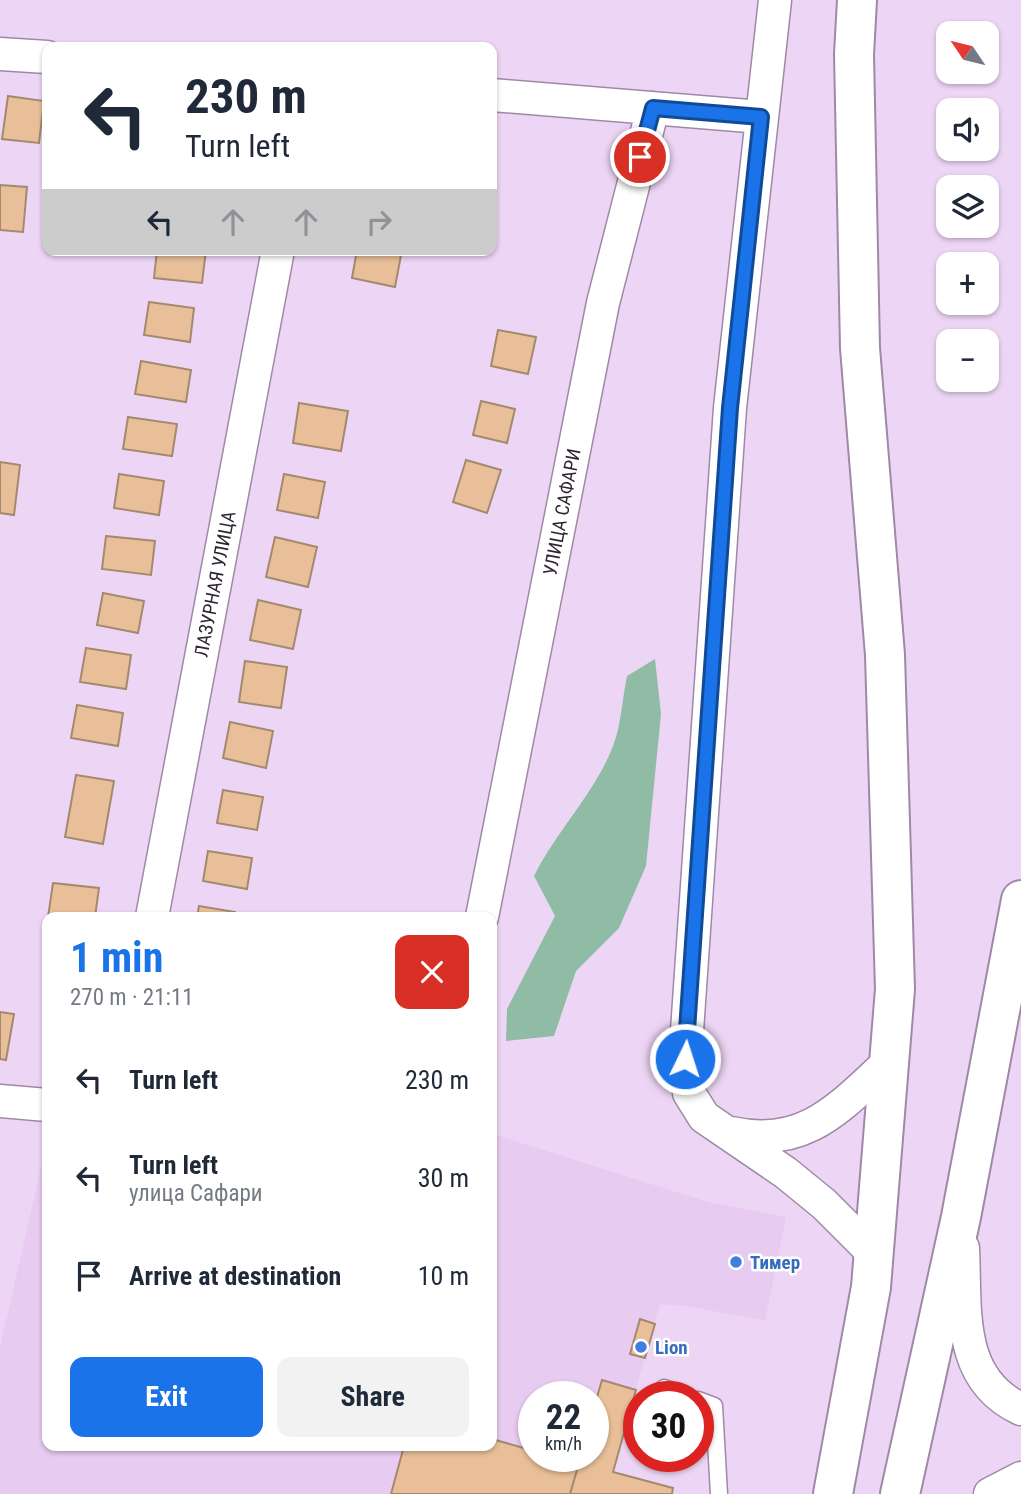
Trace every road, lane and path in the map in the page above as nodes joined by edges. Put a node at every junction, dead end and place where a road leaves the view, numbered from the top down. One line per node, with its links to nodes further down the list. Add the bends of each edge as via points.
1 (775, 0): 7 (street)
2 (857, 0): 12 (main road, via 860,348 887,711 895,989)
3 (0, 54): 4 (street)
4 (42, 57)
5 (497, 94): 6 (street)
6 (653, 108): 7 (street); 11 (street, УЛИЦА САФАРИ, via 603,303)
7 (761, 117): 15 (street, via 730,408 685,1059 689,1093 704,1117)
8 (277, 256): 10 (street, ЛАЗУРНАЯ УЛИЦА)
9 (1021, 900): 16 (main road)
10 (153, 912)
11 (483, 912)
12 (889, 1062): 15 (street, via 829,1116 794,1134 757,1138); 17 (main road)
13 (0, 1101): 14 (street)
14 (42, 1105)
15 (723, 1131): 17 (street, via 786,1173)
16 (961, 1217): 19 (street, via 969,1347 984,1383); 23 (main road)
17 (874, 1254): 22 (main road, via 872,1287)
18 (714, 1406): 21 (lane)
19 (1021, 1409)
20 (1021, 1478): 24 (street)
21 (719, 1494)
22 (833, 1494)
23 (900, 1494)
24 (990, 1494)

